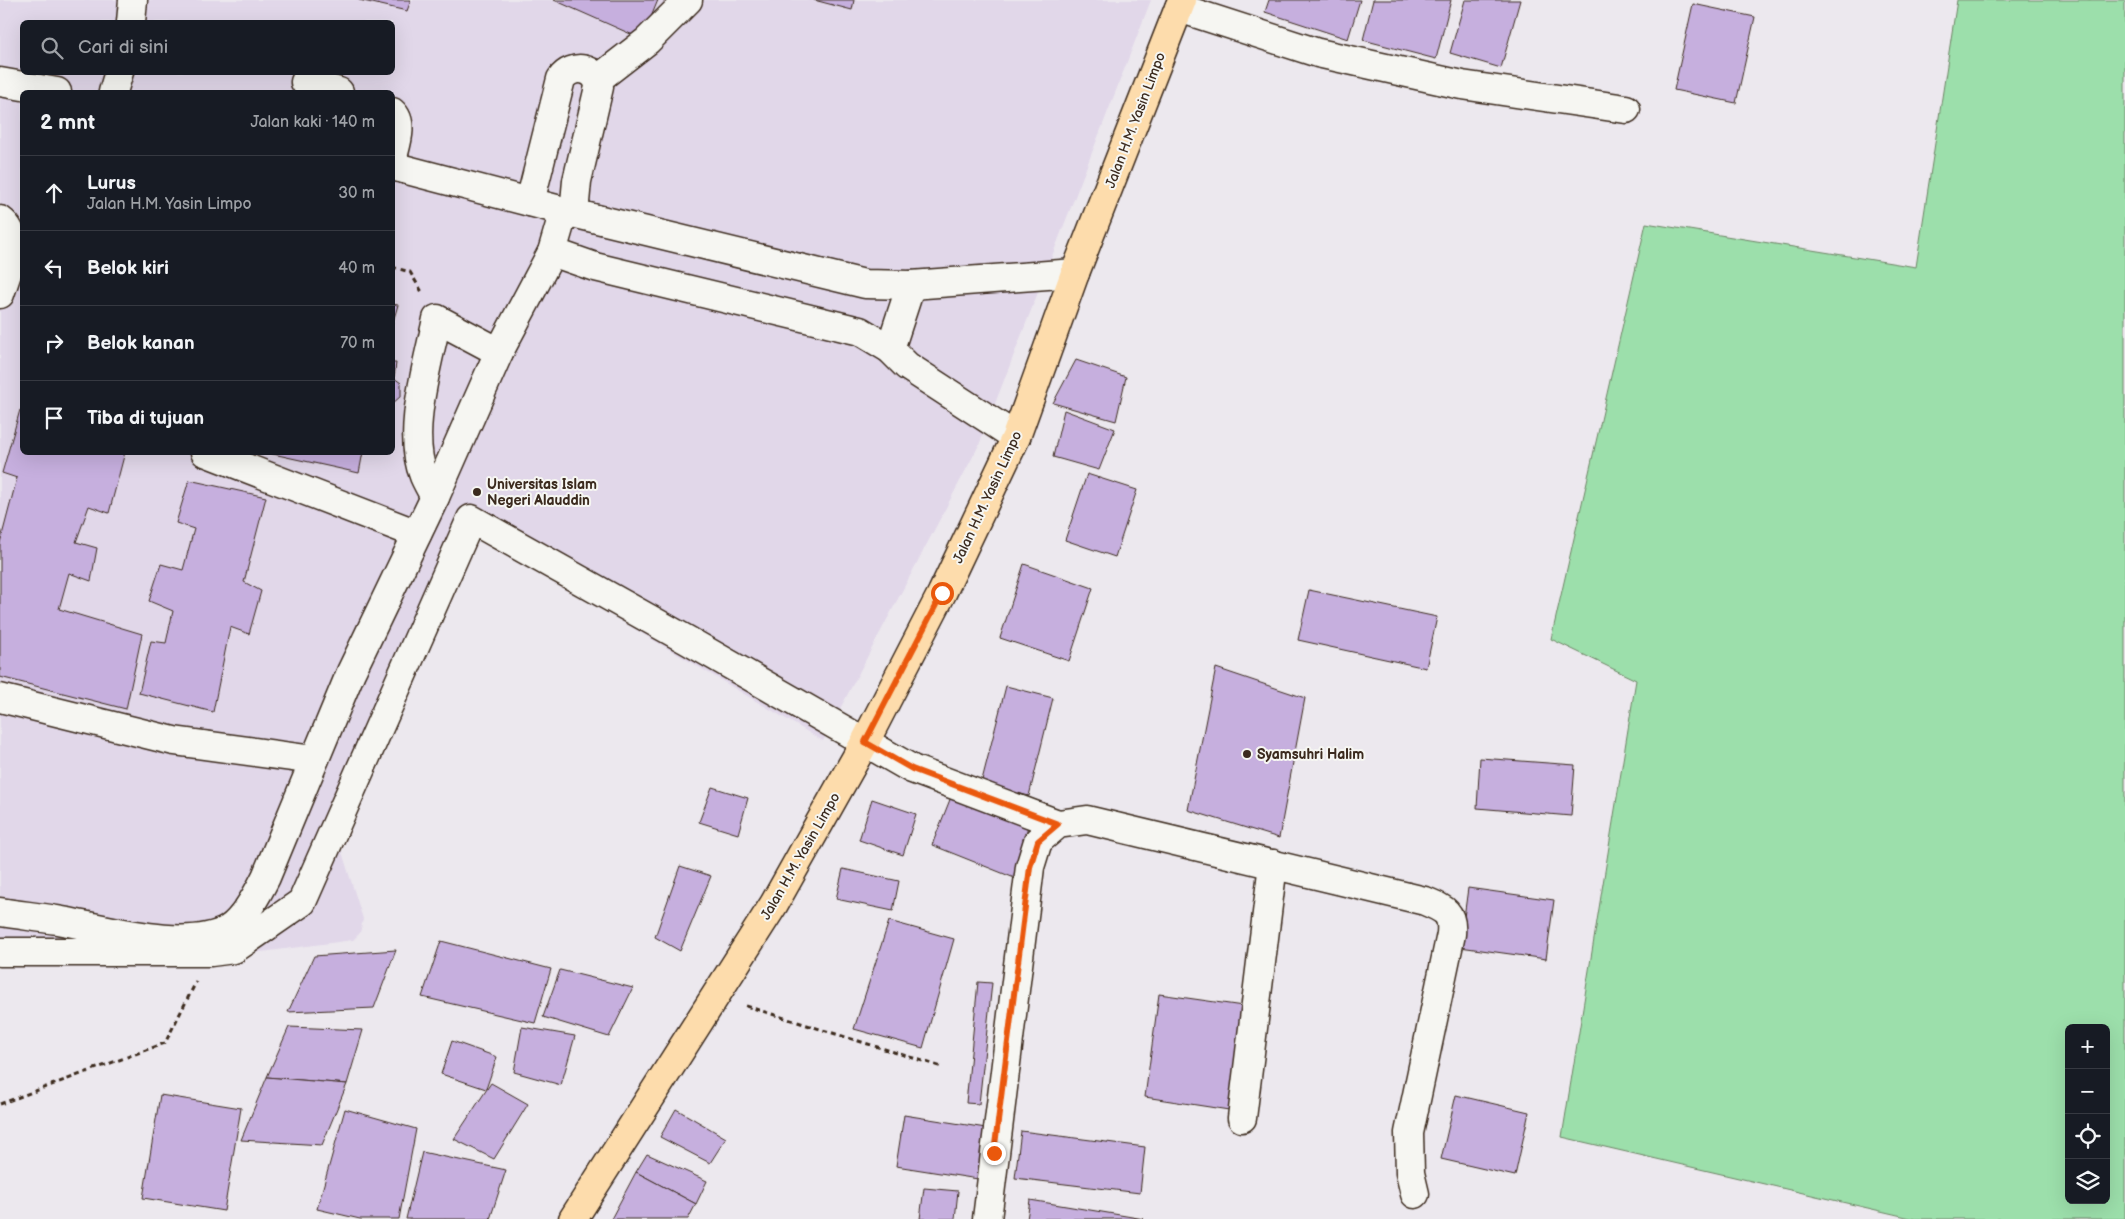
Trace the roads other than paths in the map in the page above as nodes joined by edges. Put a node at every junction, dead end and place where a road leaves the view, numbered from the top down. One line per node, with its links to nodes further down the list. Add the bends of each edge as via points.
1 (133, 0): 4 (street)
2 (688, 0): 6 (street, via 647,41)
3 (1181, 4): 12 (street, via 1318,53 1462,85); 22 (main road, Jalan H.M. Yasin Limpo)
4 (131, 20)
5 (118, 75): 10 (street)
6 (598, 79): 16 (street, via 594,73 566,71 561,79); 17 (street, via 599,87)
7 (0, 82): 9 (street)
8 (305, 82): 11 (street)
9 (46, 90)
10 (114, 90)
11 (332, 90)
12 (1626, 109)
13 (395, 114): 14 (street, via 399,126)
14 (395, 146)
15 (395, 167): 18 (street)
16 (537, 173): 17 (street); 18 (street)
17 (577, 181): 19 (street)
18 (530, 202): 19 (street)
19 (569, 212): 21 (street); 23 (street, via 866,284)
20 (0, 220): 24 (street, via 12,236 12,253)
21 (552, 252): 25 (street, via 595,267 860,331); 26 (street)
22 (1075, 273): 23 (street); 27 (main road, Jalan H.M. Yasin Limpo)
23 (912, 285): 25 (street)
24 (0, 294)
25 (890, 349): 27 (street, via 907,366)
26 (499, 352): 29 (street); 29 (street, via 437,319 416,425 423,475)
27 (1016, 437): 32 (main road, Jalan H.M. Yasin Limpo, via 942,593)
28 (213, 455): 30 (street)
29 (435, 497): 30 (street)
30 (417, 534): 33 (street, via 350,672)
31 (0, 698): 33 (street, via 174,740)
32 (865, 742): 34 (street, via 912,769); 37 (street, via 471,519 302,902 234,949 210,952); 40 (main road, Jalan H.M. Yasin Limpo, via 774,904)
33 (314, 760): 36 (street, via 256,898 231,928 220,934 189,939 154,938)
34 (1058, 824): 35 (street, via 1087,820); 41 (street, via 1038,841 1030,867)
35 (1273, 864): 38 (street); 39 (street, via 1425,901 1438,906 1451,917 1451,934 1409,1133 1410,1172)
36 (0, 912)
37 (0, 952)
38 (1242, 1118)
39 (1415, 1194)
40 (572, 1219)
41 (987, 1219)

